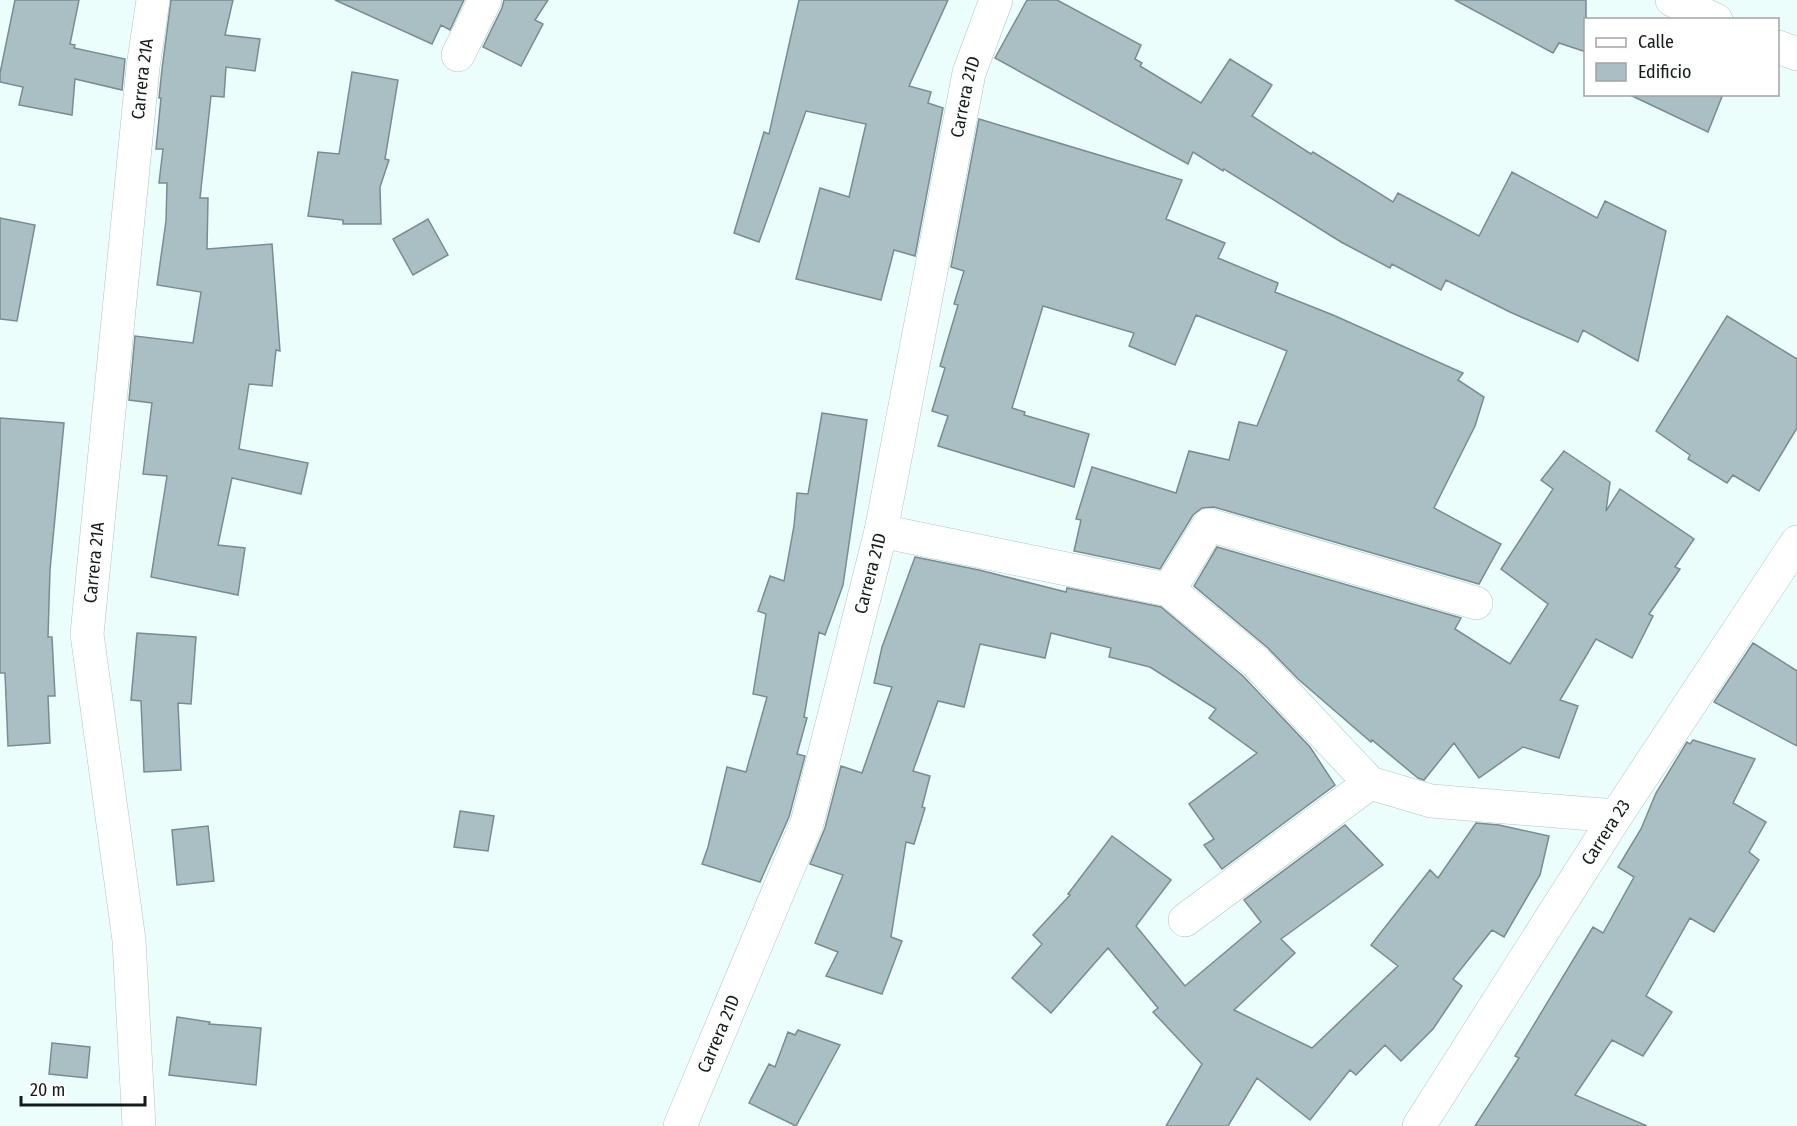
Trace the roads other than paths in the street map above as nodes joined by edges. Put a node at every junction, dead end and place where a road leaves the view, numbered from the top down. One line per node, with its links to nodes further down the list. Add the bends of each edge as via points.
1 (153, 0): 16 (street, Carrera 21A, via 87,634 129,940)
2 (485, 0): 8 (street)
3 (996, 0): 9 (street, Carrera 21D, via 969,73)
4 (1672, 0): 5 (street)
5 (1712, 18)
6 (1779, 47): 7 (street)
7 (1797, 54)
8 (458, 55)
9 (880, 531): 11 (street); 17 (street, Carrera 21D, via 807,824)
10 (1797, 542): 14 (street, Carrera 23)
11 (1169, 590): 12 (street, via 1209,525); 13 (street, via 1256,662)
12 (1476, 603)
13 (1370, 783): 14 (street, via 1431,801); 15 (street)
14 (1616, 816): 18 (street, Carrera 23)
15 (1185, 920)
16 (139, 1126)
17 (680, 1126)
18 (1419, 1126)

